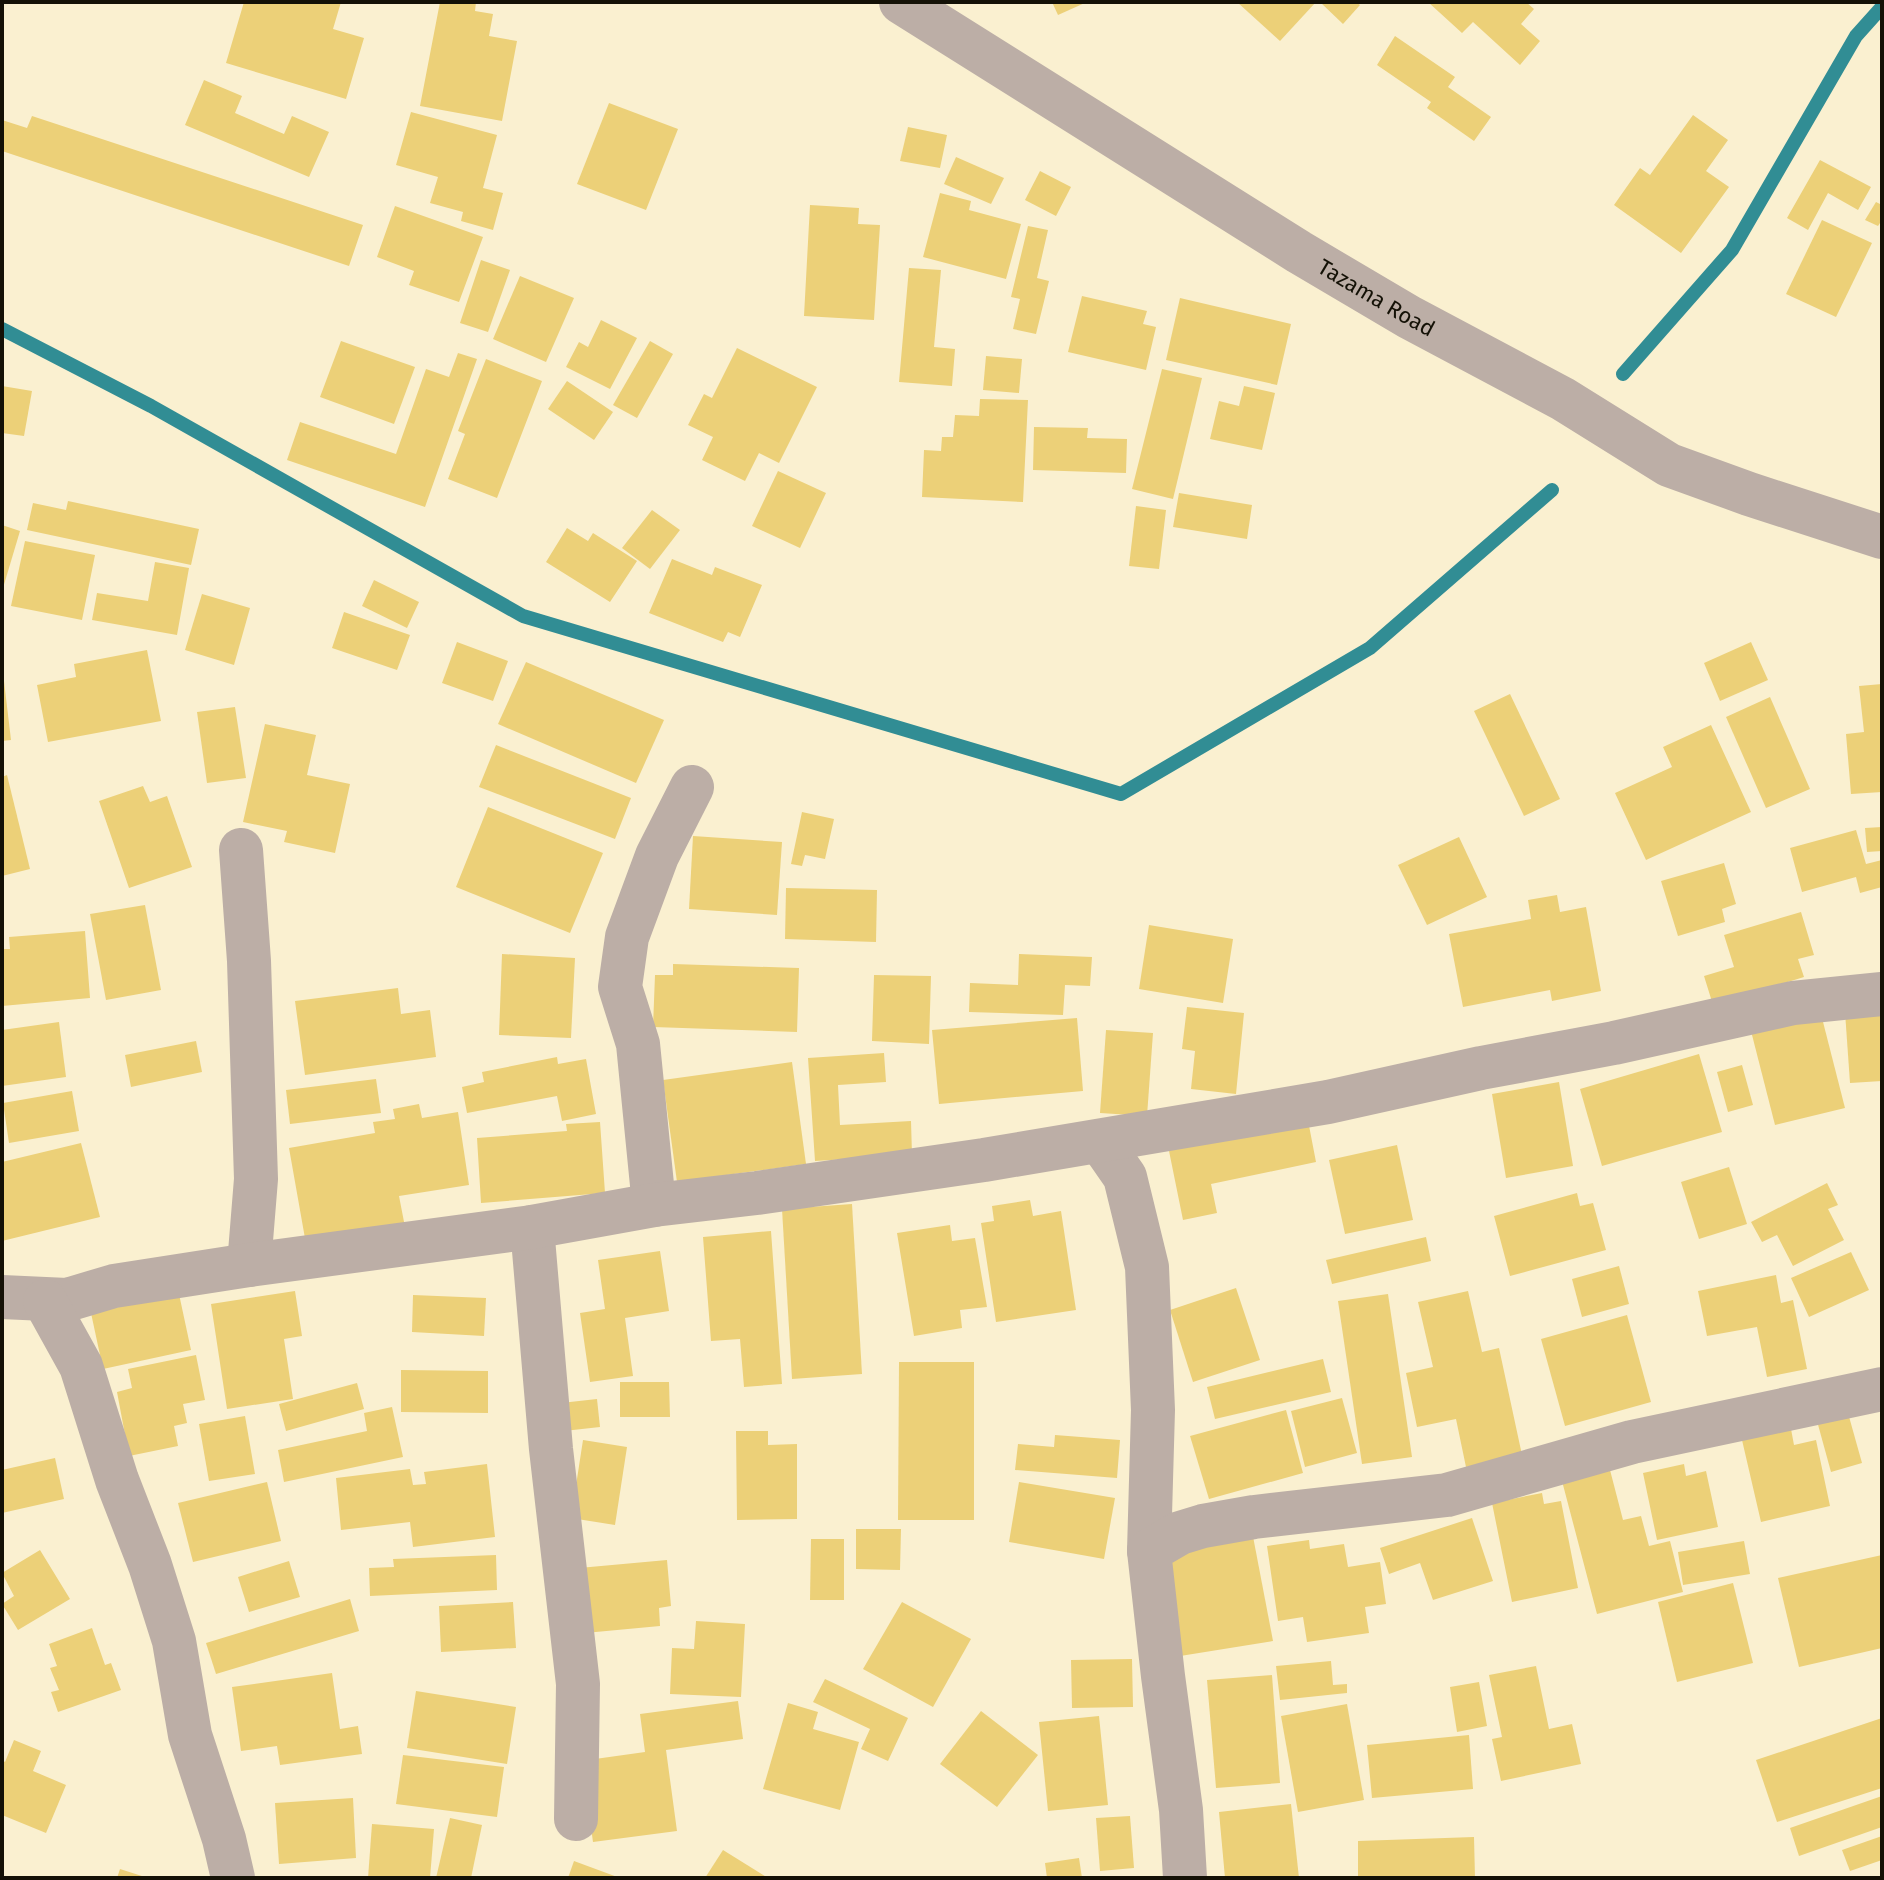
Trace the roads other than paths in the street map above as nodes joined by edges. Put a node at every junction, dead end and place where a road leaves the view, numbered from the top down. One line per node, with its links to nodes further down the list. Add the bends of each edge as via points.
1 (907, 3): 2 (street, Tazama Road, via 1299,252 1563,399 1669,465)
2 (1882, 537)
3 (692, 787): 7 (street, via 657,856 627,937 620,987 638,1044)
4 (241, 850): 9 (street, via 256,1179)
5 (1882, 994): 6 (street, via 1793,1003 1328,1102)
6 (1100, 1141): 7 (street); 13 (street, via 1125,1177 1147,1267 1153,1410)
7 (654, 1205): 8 (street)
8 (532, 1227): 9 (street); 14 (street, via 578,1684)
9 (249, 1265): 11 (street)
10 (2, 1297): 11 (street)
11 (45, 1301): 15 (street, via 81,1366 150,1565 174,1641 190,1735)
12 (1880, 1400): 13 (street, via 1632,1442 1447,1495 1203,1526)
13 (1149, 1551): 16 (street)
14 (576, 1819)
15 (233, 1878)
16 (1185, 1878)

